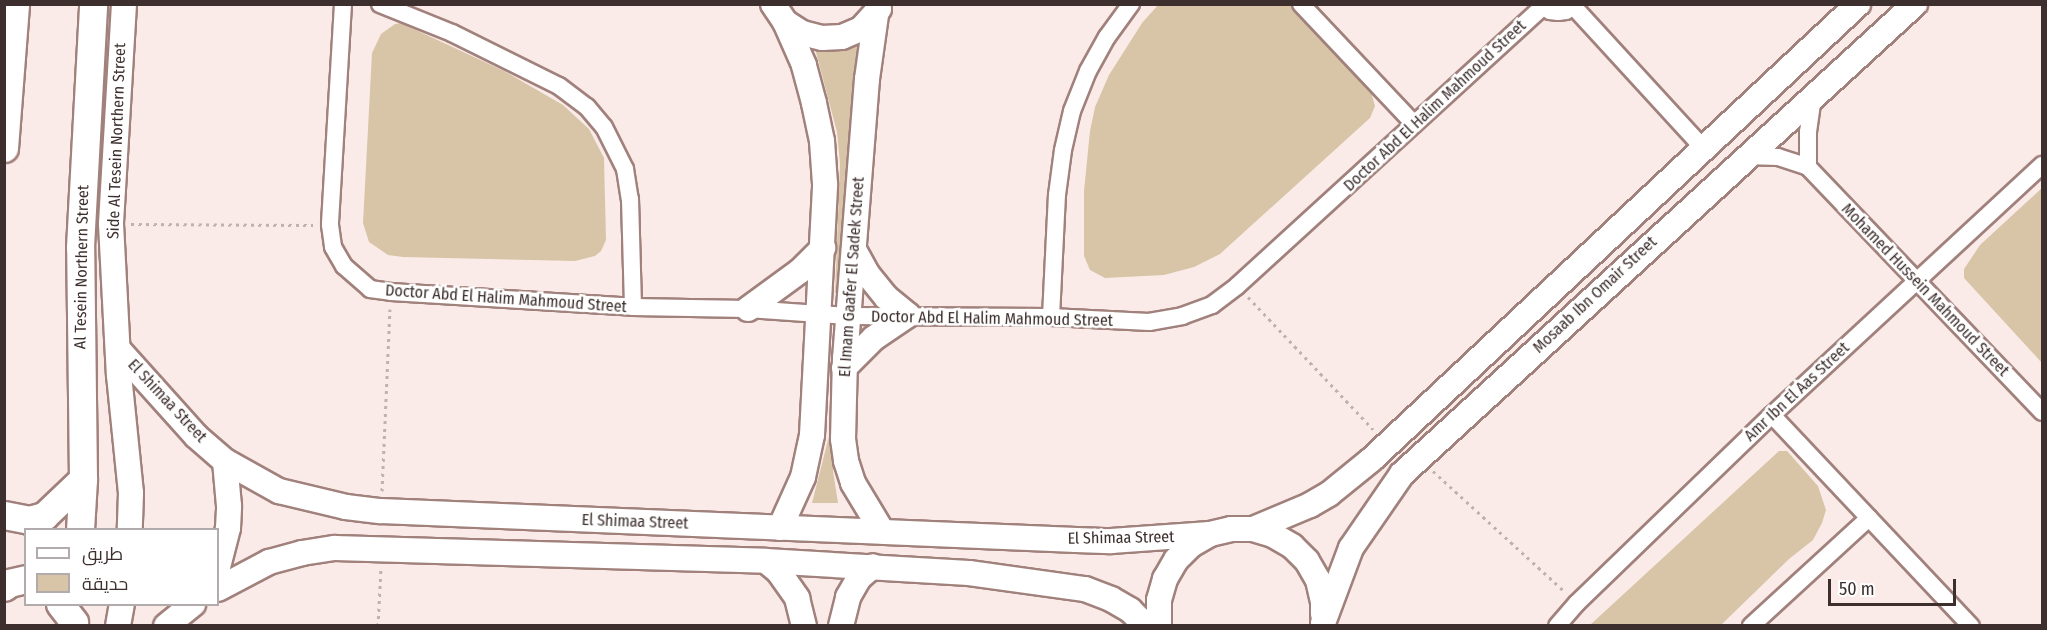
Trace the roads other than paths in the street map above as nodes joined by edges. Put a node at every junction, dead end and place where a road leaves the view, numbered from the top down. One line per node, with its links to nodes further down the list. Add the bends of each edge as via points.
1 (15, 4): 16 (main road)
2 (93, 4): 35 (main road, Al Tesein Northern Street, via 80,247)
3 (124, 4): 30 (street, Side Al Tesein Northern Street, via 111,224)
4 (343, 4): 24 (street, Doctor Abd El Halim Mahmoud Street, via 330,225 333,246 355,278 370,289 391,292)
5 (380, 4): 24 (street, via 452,33 559,86 587,107 604,127 625,169 630,199)
6 (1131, 4): 29 (street, via 1102,46 1072,111 1057,195)
7 (1301, 4): 15 (street)
8 (1858, 4): 17 (street, Mosaab Ibn Omair Street)
9 (1915, 4): 14 (street, Mosaab Ibn Omair Street)
10 (1544, 5): 11 (street, via 1558,12); 15 (street, Doctor Abd El Halim Mahmoud Street)
11 (1574, 5): 17 (street)
12 (776, 10): 13 (street, via 802,33 822,38 842,37 861,29); 21 (street, El Imam Gaafer El Sadek Street, via 804,65 822,141)
13 (879, 10): 22 (street, El Imam Gaafer El Sadek Street, via 867,79)
14 (1813, 98): 18 (street, Mosaab Ibn Omair Street); 20 (street)
15 (1414, 124): 29 (street, Doctor Abd El Halim Mahmoud Street, via 1212,305 1149,322)
16 (4, 148)
17 (1704, 149): 42 (street, Mosaab Ibn Omair Street, via 1372,459 1329,494 1291,515)
18 (1746, 156): 20 (street, Mohamed Hussein Mahmoud Street, via 1778,157); 54 (street, Mosaab Ibn Omair Street, via 1419,457 1385,496 1351,548)
19 (2043, 165): 23 (street, Amr Ibn El Aas Street)
20 (1808, 168): 23 (street, Mohamed Hussein Mahmoud Street)
21 (824, 248): 25 (street, via 792,278); 26 (street, El Imam Gaafer El Sadek Street)
22 (854, 250): 27 (street, via 886,297); 28 (street, El Imam Gaafer El Sadek Street)
23 (1916, 280): 32 (street, Mohamed Hussein Mahmoud Street); 33 (street, Amr Ibn El Aas Street)
24 (633, 307): 25 (street, Doctor Abd El Halim Mahmoud Street)
25 (748, 309): 26 (street, Doctor Abd El Halim Mahmoud Street)
26 (818, 314): 28 (street, Doctor Abd El Halim Mahmoud Street); 41 (street, El Imam Gaafer El Sadek Street, via 812,435 803,477)
27 (908, 315): 28 (street, Doctor Abd El Halim Mahmoud Street); 29 (street, Doctor Abd El Halim Mahmoud Street); 31 (street, via 874,338)
28 (848, 316): 31 (street, El Imam Gaafer El Sadek Street)
29 (1051, 317)
30 (118, 349): 34 (street, El Shimaa Street, via 196,436); 40 (street, Side Al Tesein Northern Street, via 131,493)
31 (844, 368): 43 (street, El Imam Gaafer El Sadek Street, via 846,461 853,483)
32 (2043, 412)
33 (1772, 415): 38 (street); 61 (street, Amr Ibn El Aas Street)
34 (225, 460): 36 (street, El Shimaa Street, via 279,491); 47 (street, via 230,506)
35 (83, 479): 37 (main road, via 44,516 29,520); 39 (main road, Al Tesein Northern Street)
36 (381, 511): 41 (street, El Shimaa Street); 45 (street)
37 (4, 515)
38 (1869, 518): 62 (street); 63 (street)
39 (80, 528)
40 (130, 528)
41 (780, 528): 43 (street, El Shimaa Street)
42 (1253, 529): 44 (street, El Shimaa Street); 54 (street, via 1292,546 1307,561 1318,580 1323,601)
43 (882, 531): 44 (street, El Shimaa Street, via 1111,541)
44 (1210, 534): 60 (street, via 1183,553 1165,579 1159,600)
45 (381, 548): 46 (street); 51 (street, via 302,553 269,562)
46 (766, 561): 48 (street); 57 (street, via 779,572 796,598)
47 (219, 563)
48 (873, 566): 58 (street, via 848,597); 59 (street, via 969,573 1084,589 1130,610)
49 (24, 579): 50 (main road)
50 (4, 587)
51 (219, 588)
52 (122, 606): 55 (street)
53 (191, 606): 56 (street)
54 (1322, 624)
55 (118, 626)
56 (166, 626)
57 (804, 626)
58 (841, 626)
59 (1146, 626)
60 (1159, 626)
61 (1557, 626)
62 (1751, 626)
63 (1971, 626)

